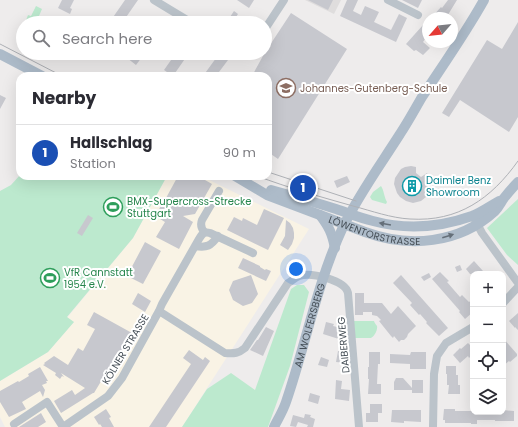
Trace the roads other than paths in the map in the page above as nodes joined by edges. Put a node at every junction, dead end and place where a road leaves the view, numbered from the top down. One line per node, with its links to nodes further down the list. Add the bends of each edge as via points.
1 (154, 0): 6 (street)
2 (284, 0): 7 (street)
3 (388, 0): 5 (street)
4 (484, 0): 14 (main road, AM WOLFERSBERG)
5 (418, 15)
6 (180, 16)
7 (272, 18)
8 (0, 54): 9 (main road)
9 (34, 72)
10 (242, 180): 15 (main road, LÖWENTORSTRASSE, via 268,194)
11 (244, 180): 14 (main road, LÖWENTORSTRASSE)
12 (518, 182): 16 (main road, LÖWENTORSTRASSE, via 503,199)
13 (219, 191): 18 (street, KÖLNER STRASSE, via 202,220 201,227)
14 (350, 214): 16 (main road, LÖWENTORSTRASSE, one-way to 14, via 421,226 395,225); 17 (main road, AM WOLFERSBERG)
15 (320, 215): 17 (main road, LÖWENTORSTRASSE); 21 (main road, via 329,228)
16 (475, 220): 17 (main road, LÖWENTORSTRASSE, one-way to 16, via 376,236 409,242 446,238 462,232); 24 (street)
17 (345, 224): 21 (main road, AM WOLFERSBERG)
18 (204, 232): 19 (street); 20 (street, KÖLNER STRASSE)
19 (218, 236): 20 (street, via 211,245); 22 (street)
20 (195, 246): 27 (street, KÖLNER STRASSE)
21 (335, 248): 23 (main road, AM WOLFERSBERG)
22 (253, 253)
23 (323, 277): 27 (street, KÖLNER STRASSE, via 310,274 298,276 288,283 246,348 232,354 225,353); 31 (main road, AM WOLFERSBERG, via 297,368); 32 (street, DAIBERWEG, via 340,284 348,293)
24 (518, 283)
25 (518, 287): 26 (street)
26 (506, 300)
27 (159, 311): 30 (street, KÖLNER STRASSE, via 122,378 108,396)
28 (470, 330): 33 (street, via 452,339 437,356)
29 (14, 424): 30 (street, KÖLNER STRASSE, via 47,402)
30 (65, 426)
31 (274, 427)
32 (359, 427)
33 (433, 427)

